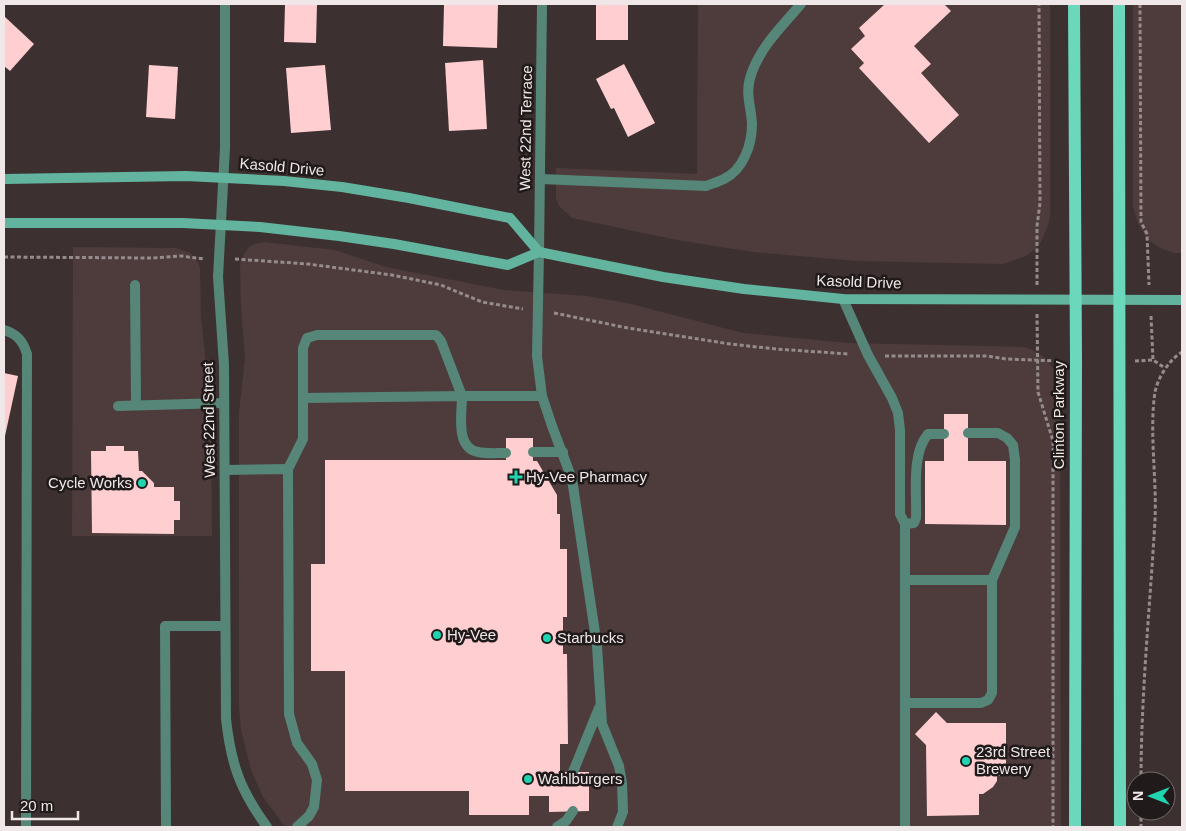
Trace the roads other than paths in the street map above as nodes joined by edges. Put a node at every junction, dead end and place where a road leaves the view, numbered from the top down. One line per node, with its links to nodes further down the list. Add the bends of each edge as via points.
1 (225, 4): 6 (street, West 22nd Street)
2 (542, 4): 8 (street, West 22nd Terrace)
3 (801, 4): 8 (street, via 770,40 752,73 747,96 752,125 747,152 738,168 724,179 706,186)
4 (1074, 4): 14 (main road, Clinton Parkway)
5 (1119, 4): 15 (main road)
6 (224, 177): 7 (main road, Kasold Drive); 10 (street, West 22nd Street); 11 (main road, Kasold Drive, via 342,187 510,218)
7 (4, 179)
8 (541, 179): 11 (street, West 22nd Terrace)
9 (4, 223): 10 (main road)
10 (221, 226): 11 (main road, via 348,237 508,265); 21 (street, West 22nd Street, via 218,277)
11 (539, 252): 13 (main road, Kasold Drive, via 744,289); 19 (street, West 22nd Terrace, via 537,356)
12 (135, 285): 22 (street)
13 (843, 299): 14 (main road, Kasold Drive); 31 (street, via 898,413 900,514)
14 (1075, 300): 15 (main road, Kasold Drive); 46 (main road, Clinton Parkway)
15 (1120, 300): 16 (main road, Kasold Drive); 47 (main road)
16 (1182, 300)
17 (4, 330): 39 (street, via 19,337 27,354)
18 (462, 396): 19 (street); 20 (street); 20 (street, via 436,335 316,335 306,338 303,348); 28 (street, via 464,443 472,451 480,453)
19 (542, 396): 27 (street, West 22nd Terrace)
20 (303, 398): 29 (street, via 303,439)
21 (224, 403): 22 (street); 30 (street, West 22nd Street)
22 (136, 405): 23 (street)
23 (118, 406)
24 (968, 433): 33 (street, via 998,433 1013,445 1015,527)
25 (944, 434): 31 (street, via 928,434 923,440 917,463 916,518 914,523)
26 (533, 452): 27 (street)
27 (563, 452): 36 (street, West 22nd Terrace, via 572,479 584,548 597,646)
28 (506, 453)
29 (288, 469): 30 (street); 42 (street, via 289,714 297,743 312,764 317,780 314,807)
30 (225, 470): 34 (street, West 22nd Street)
31 (905, 524): 32 (street)
32 (905, 580): 33 (street); 35 (street)
33 (992, 580): 35 (street, via 992,693 988,700 980,703)
34 (225, 626): 40 (street, via 165,626); 41 (street, West 22nd Street, via 229,749 245,792)
35 (905, 703): 45 (street)
36 (600, 705): 37 (street); 44 (street, West 22nd Terrace, via 602,724 619,766 622,783 623,812)
37 (573, 772)
38 (573, 812): 43 (street)
39 (26, 827)
40 (166, 827)
41 (267, 827)
42 (297, 827)
43 (557, 827)
44 (617, 827)
45 (905, 827)
46 (1075, 827)
47 (1120, 827)

